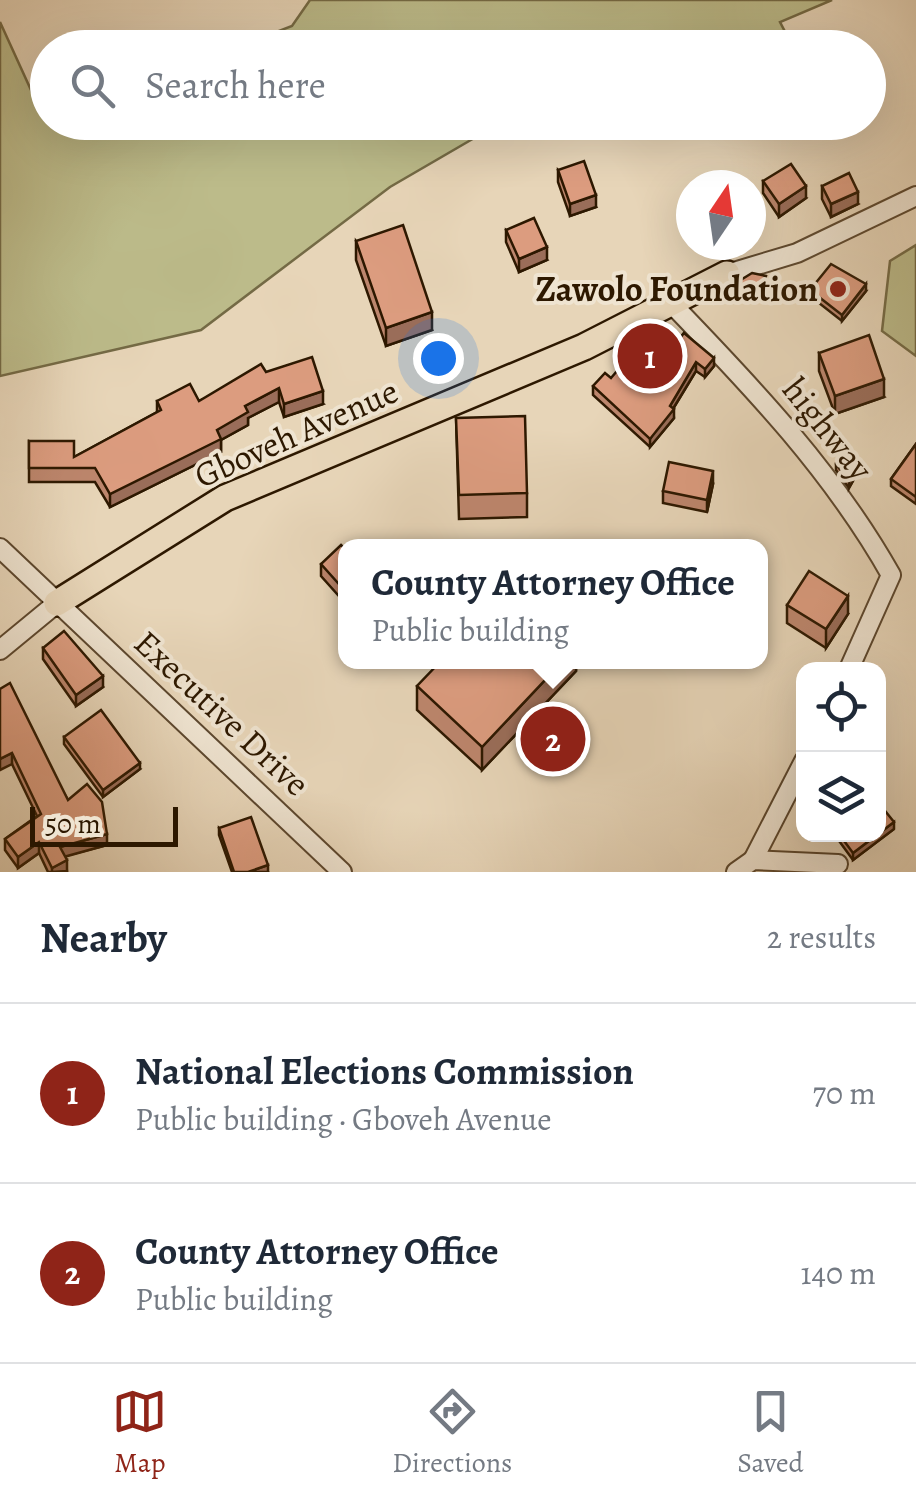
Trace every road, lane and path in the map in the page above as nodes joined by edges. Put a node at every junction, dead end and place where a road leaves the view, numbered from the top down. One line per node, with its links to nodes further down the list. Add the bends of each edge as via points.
1 (916, 196): 2 (street, Gboveh Avenue, via 797,253)
2 (727, 274): 3 (main road, Gboveh Avenue)
3 (671, 304): 5 (main road, Gboveh Avenue, via 224,498); 7 (street, highway, via 773,408 864,528 891,575)
4 (0, 548): 5 (street, Executive Drive)
5 (57, 602): 6 (street, Gboveh Avenue); 11 (street, Executive Drive)
6 (0, 650)
7 (853, 662)
8 (796, 777): 9 (street)
9 (753, 860): 10 (street); 12 (street)
10 (838, 864)
11 (342, 872)
12 (736, 872)

